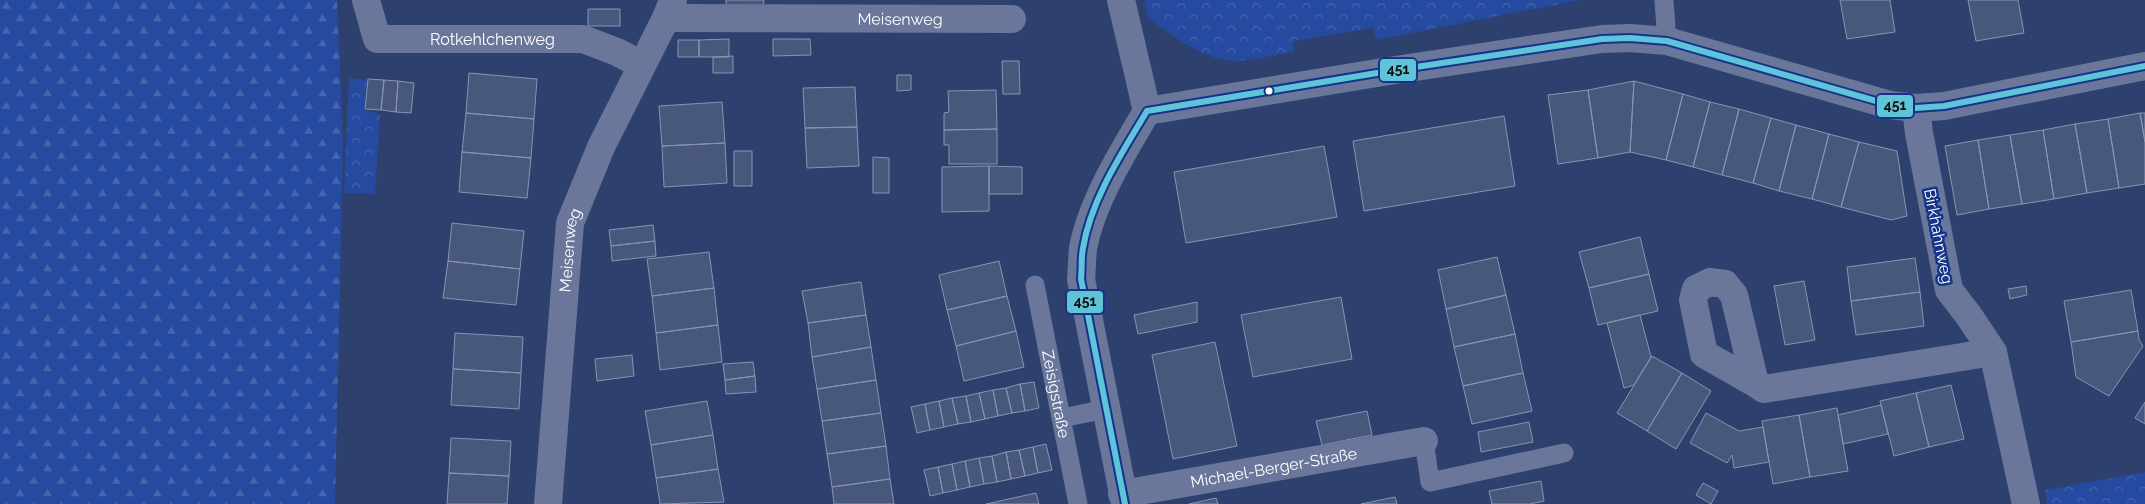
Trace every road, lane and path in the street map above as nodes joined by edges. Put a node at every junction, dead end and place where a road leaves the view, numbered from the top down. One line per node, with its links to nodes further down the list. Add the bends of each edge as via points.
1 (366, 0): 7 (street, Rotkehlchenweg, via 377,38 583,39)
2 (1122, 0): 10 (street)
3 (1664, 1): 6 (lane)
4 (670, 9): 5 (street, Meisenweg); 7 (street, Meisenweg)
5 (1012, 20)
6 (1667, 41): 9 (street, via 1890,105); 10 (street, via 1602,40 1380,72)
7 (642, 66): 19 (street, Meisenweg, via 600,147 570,223)
8 (2145, 66): 9 (street, via 1944,106)
9 (1916, 108): 12 (street, Birkhahnweg, via 1949,290)
10 (1147, 111): 14 (street, via 1116,164 1093,215 1084,248 1081,279)
11 (1036, 285): 15 (lane, Zeisigstraße)
12 (1993, 352): 13 (street, via 1764,389); 21 (street, Birkhahnweg)
13 (1755, 383)
14 (1106, 409): 15 (lane); 18 (street)
15 (1062, 418): 20 (lane, Zeisigstraße)
16 (1424, 441): 17 (lane, via 1430,482); 18 (street, Michael-Berger-Straße)
17 (1564, 453)
18 (1124, 499)
19 (548, 504)
20 (1078, 504)
21 (2026, 504)

